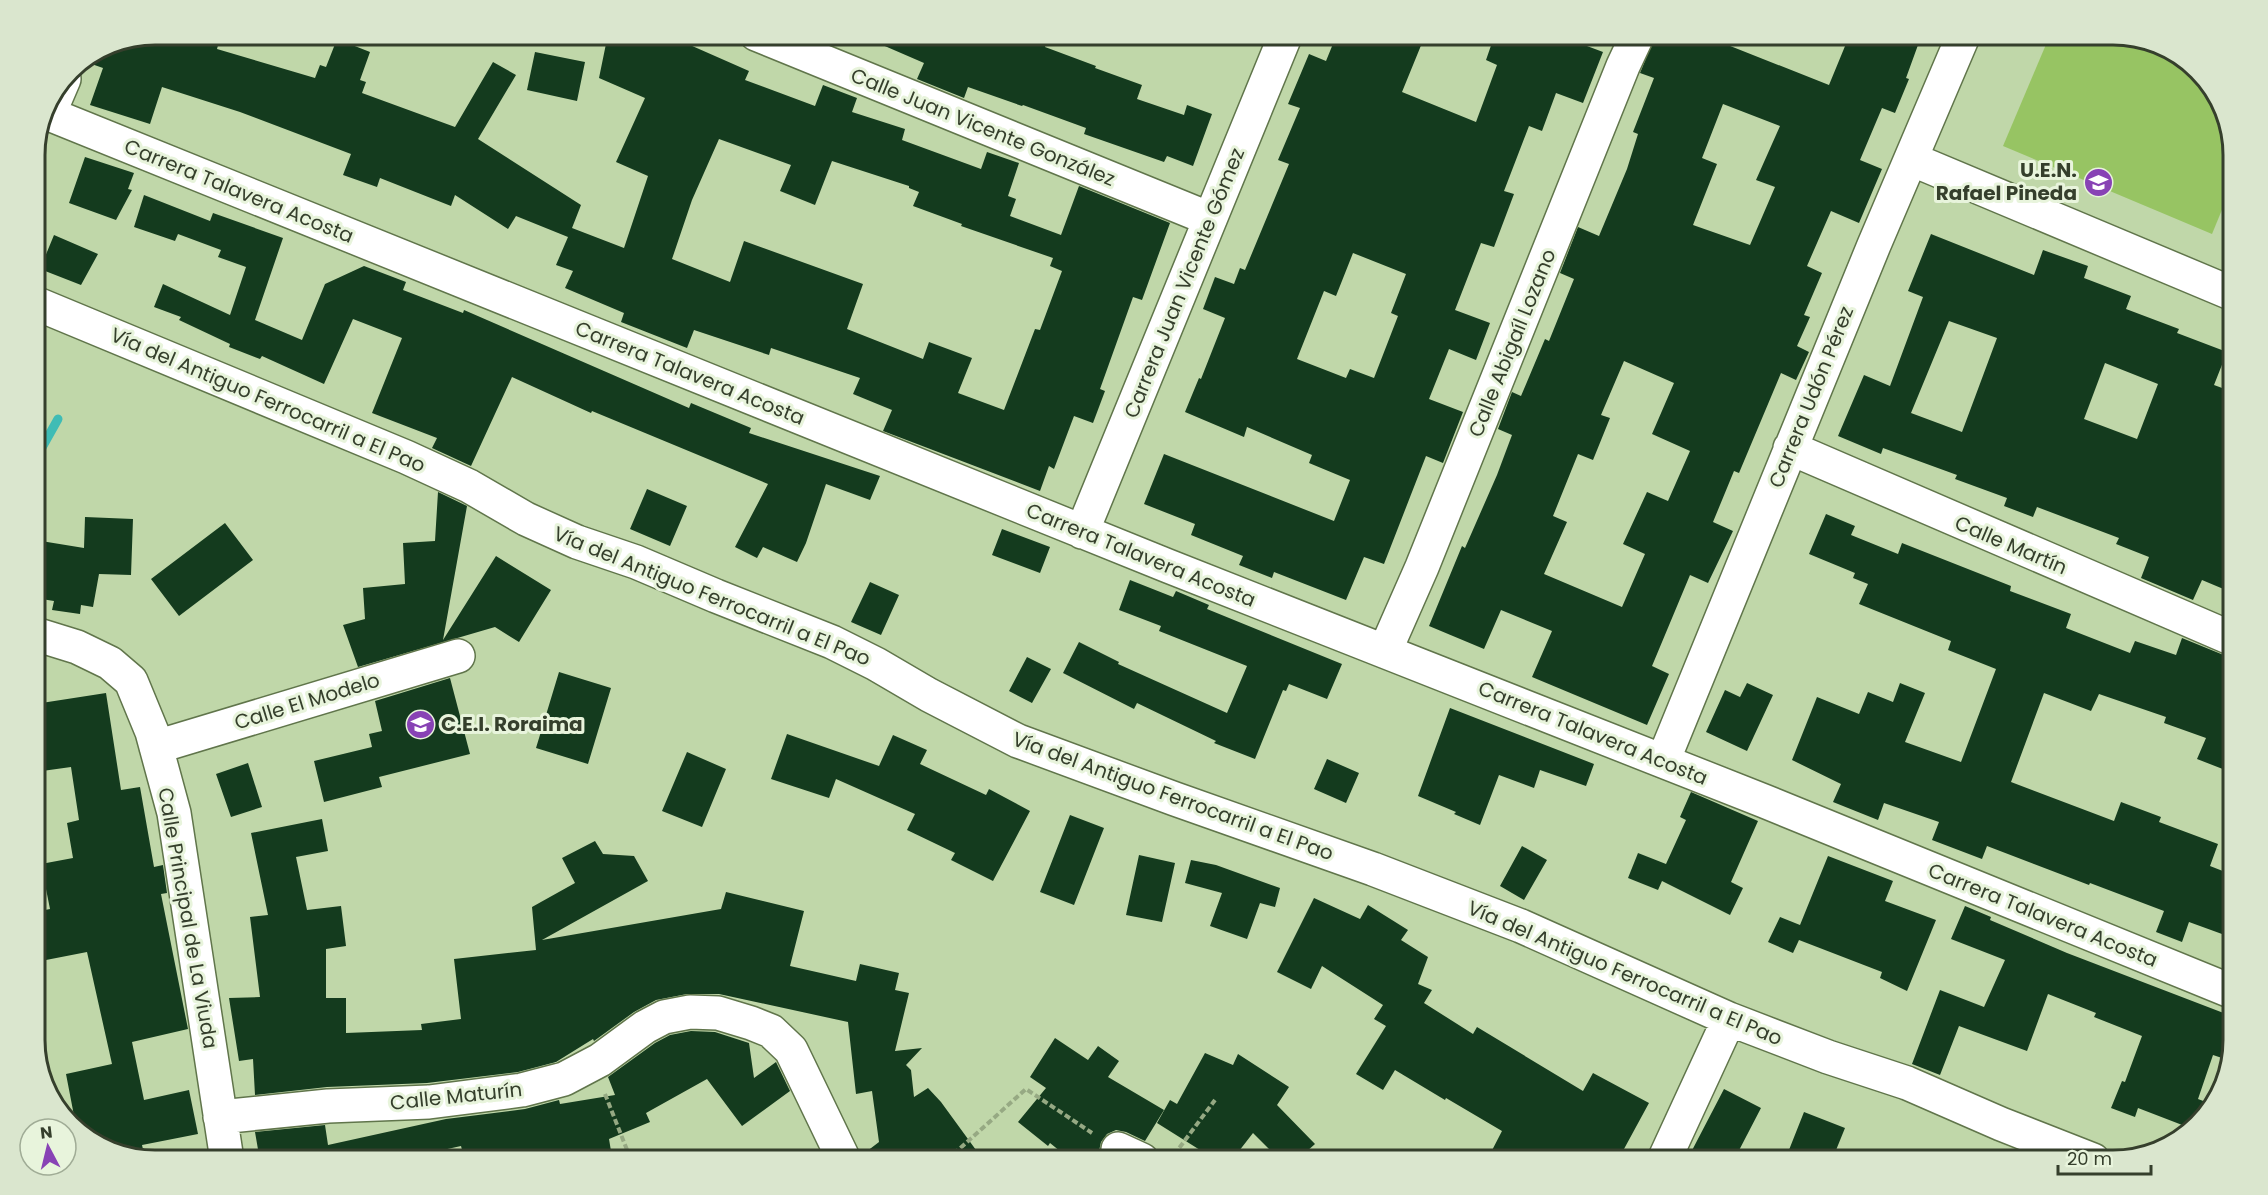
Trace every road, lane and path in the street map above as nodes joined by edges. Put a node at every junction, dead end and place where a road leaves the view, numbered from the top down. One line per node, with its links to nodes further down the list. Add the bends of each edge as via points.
1 (783, 45): 7 (street, Calle Juan Vicente González)
2 (1281, 45): 7 (street, Carrera Juan Vicente Gómez)
3 (1633, 45): 14 (street, Calle Abigaíl Lozano)
4 (1959, 45): 6 (street, Carrera Udón Pérez)
5 (52, 116): 11 (street, Carrera Talavera Acosta)
6 (1911, 159): 8 (street); 10 (street, Carrera Udón Pérez)
7 (1210, 219): 11 (street, Carrera Juan Vicente Gómez)
8 (2223, 290)
9 (45, 307): 19 (street, Vía del Antiguo Ferrocarril a El Pao, via 406,457 578,542 832,642 1018,741 1521,926)
10 (1790, 448): 12 (street, Calle Martín); 17 (street, Carrera Udón Pérez)
11 (1082, 532): 14 (street, Carrera Talavera Acosta)
12 (2223, 635)
13 (45, 637): 16 (street, Calle Principal de La Viuda, via 110,663 131,681)
14 (1385, 651): 17 (street, Carrera Talavera Acosta)
15 (458, 656): 16 (street, Calle El Modelo)
16 (156, 747): 22 (street, Calle Principal de La Viuda, via 174,813)
17 (1663, 761): 18 (street, Carrera Talavera Acosta)
18 (2223, 989)
19 (1729, 1019): 29 (street); 30 (street, Vía del Antiguo Ferrocarril a El Pao, via 1907,1083)
20 (592, 1064): 22 (street, Calle Maturín, via 564,1079 476,1098); 24 (path); 25 (street, Calle Maturín, via 664,1017 690,1012 718,1013 751,1023 771,1031 791,1050)
21 (1215, 1100): 28 (path)
22 (220, 1117): 23 (street, Calle Principal de La Viuda)
23 (225, 1150)
24 (627, 1150)
25 (839, 1150)
26 (959, 1150): 27 (path, via 1026,1089)
27 (1121, 1150)
28 (1178, 1150)
29 (1669, 1150)
30 (2065, 1150)

